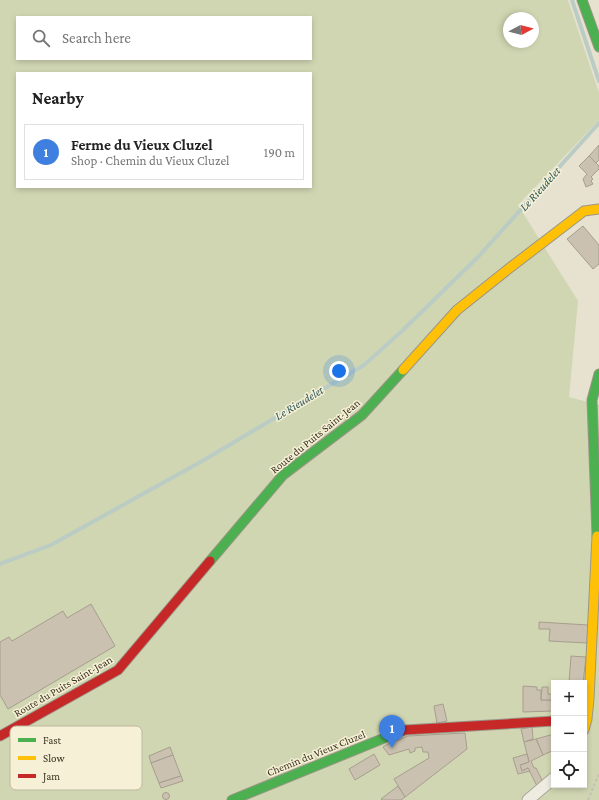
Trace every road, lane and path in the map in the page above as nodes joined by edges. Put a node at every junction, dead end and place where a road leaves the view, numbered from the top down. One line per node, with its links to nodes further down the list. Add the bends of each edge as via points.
1 (582, 0): 2 (street)
2 (599, 46)
3 (599, 209): 7 (street, Route du Puits Saint-Jean, via 584,211 457,310 362,415 282,475 118,670)
4 (599, 374): 5 (street, via 592,400 597,538)
5 (586, 716)
6 (551, 721): 12 (street, Chemin du Vieux Cluzel, via 405,730)
7 (18, 726)
8 (10, 730): 9 (street, Route du Puits Saint-Jean)
9 (0, 736)
10 (599, 774): 14 (path)
11 (551, 781): 13 (street)
12 (232, 800)
13 (528, 800)
14 (588, 800)

